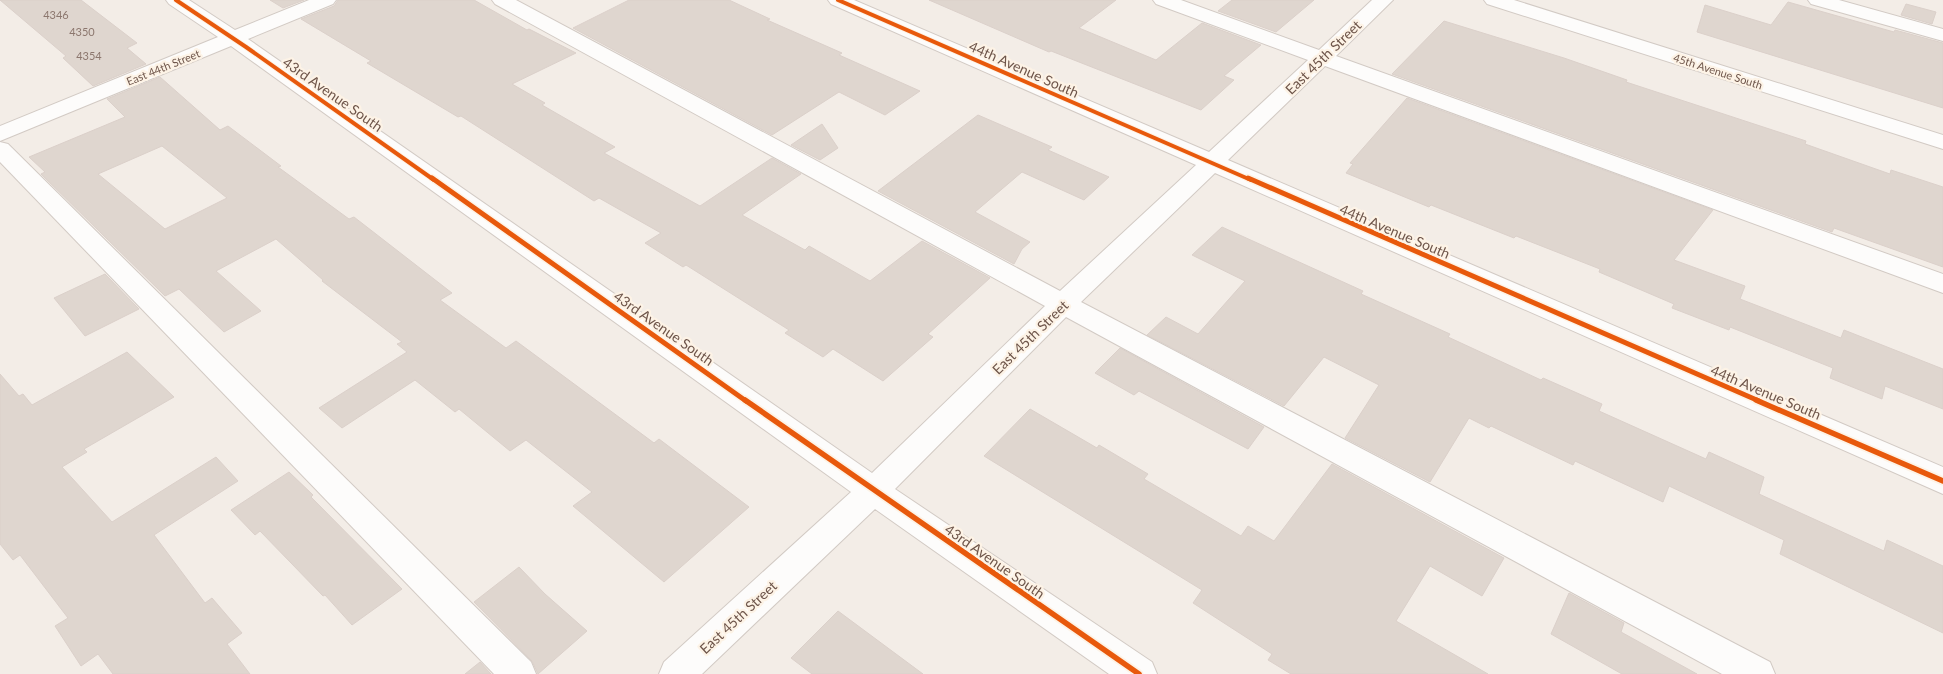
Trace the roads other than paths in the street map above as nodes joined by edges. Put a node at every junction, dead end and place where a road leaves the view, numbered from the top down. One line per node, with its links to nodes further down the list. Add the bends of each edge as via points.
1 (176, 0): 10 (street, 43rd Avenue South)
2 (326, 0): 10 (street, East 44th Street)
3 (502, 0): 17 (street)
4 (838, 0): 15 (street, 44th Avenue South)
5 (1163, 0): 11 (street)
6 (1383, 0): 11 (street, East 45th Street)
7 (1494, 0): 13 (street, 45th Avenue South)
8 (1818, 0): 9 (street)
9 (1943, 35)
10 (233, 38): 12 (street, East 44th Street); 19 (street, 43rd Avenue South)
11 (1322, 59): 15 (street, East 45th Street); 16 (street)
12 (0, 134)
13 (1943, 142)
14 (0, 149): 20 (street)
15 (1211, 164): 17 (street, East 45th Street); 18 (street, 44th Avenue South)
16 (1943, 284)
17 (1063, 304): 19 (street, East 45th Street); 23 (street)
18 (1943, 481)
19 (872, 490): 21 (street, East 45th Street); 22 (street, 43rd Avenue South)
20 (518, 674)
21 (677, 674)
22 (1139, 674)
23 (1757, 674)

